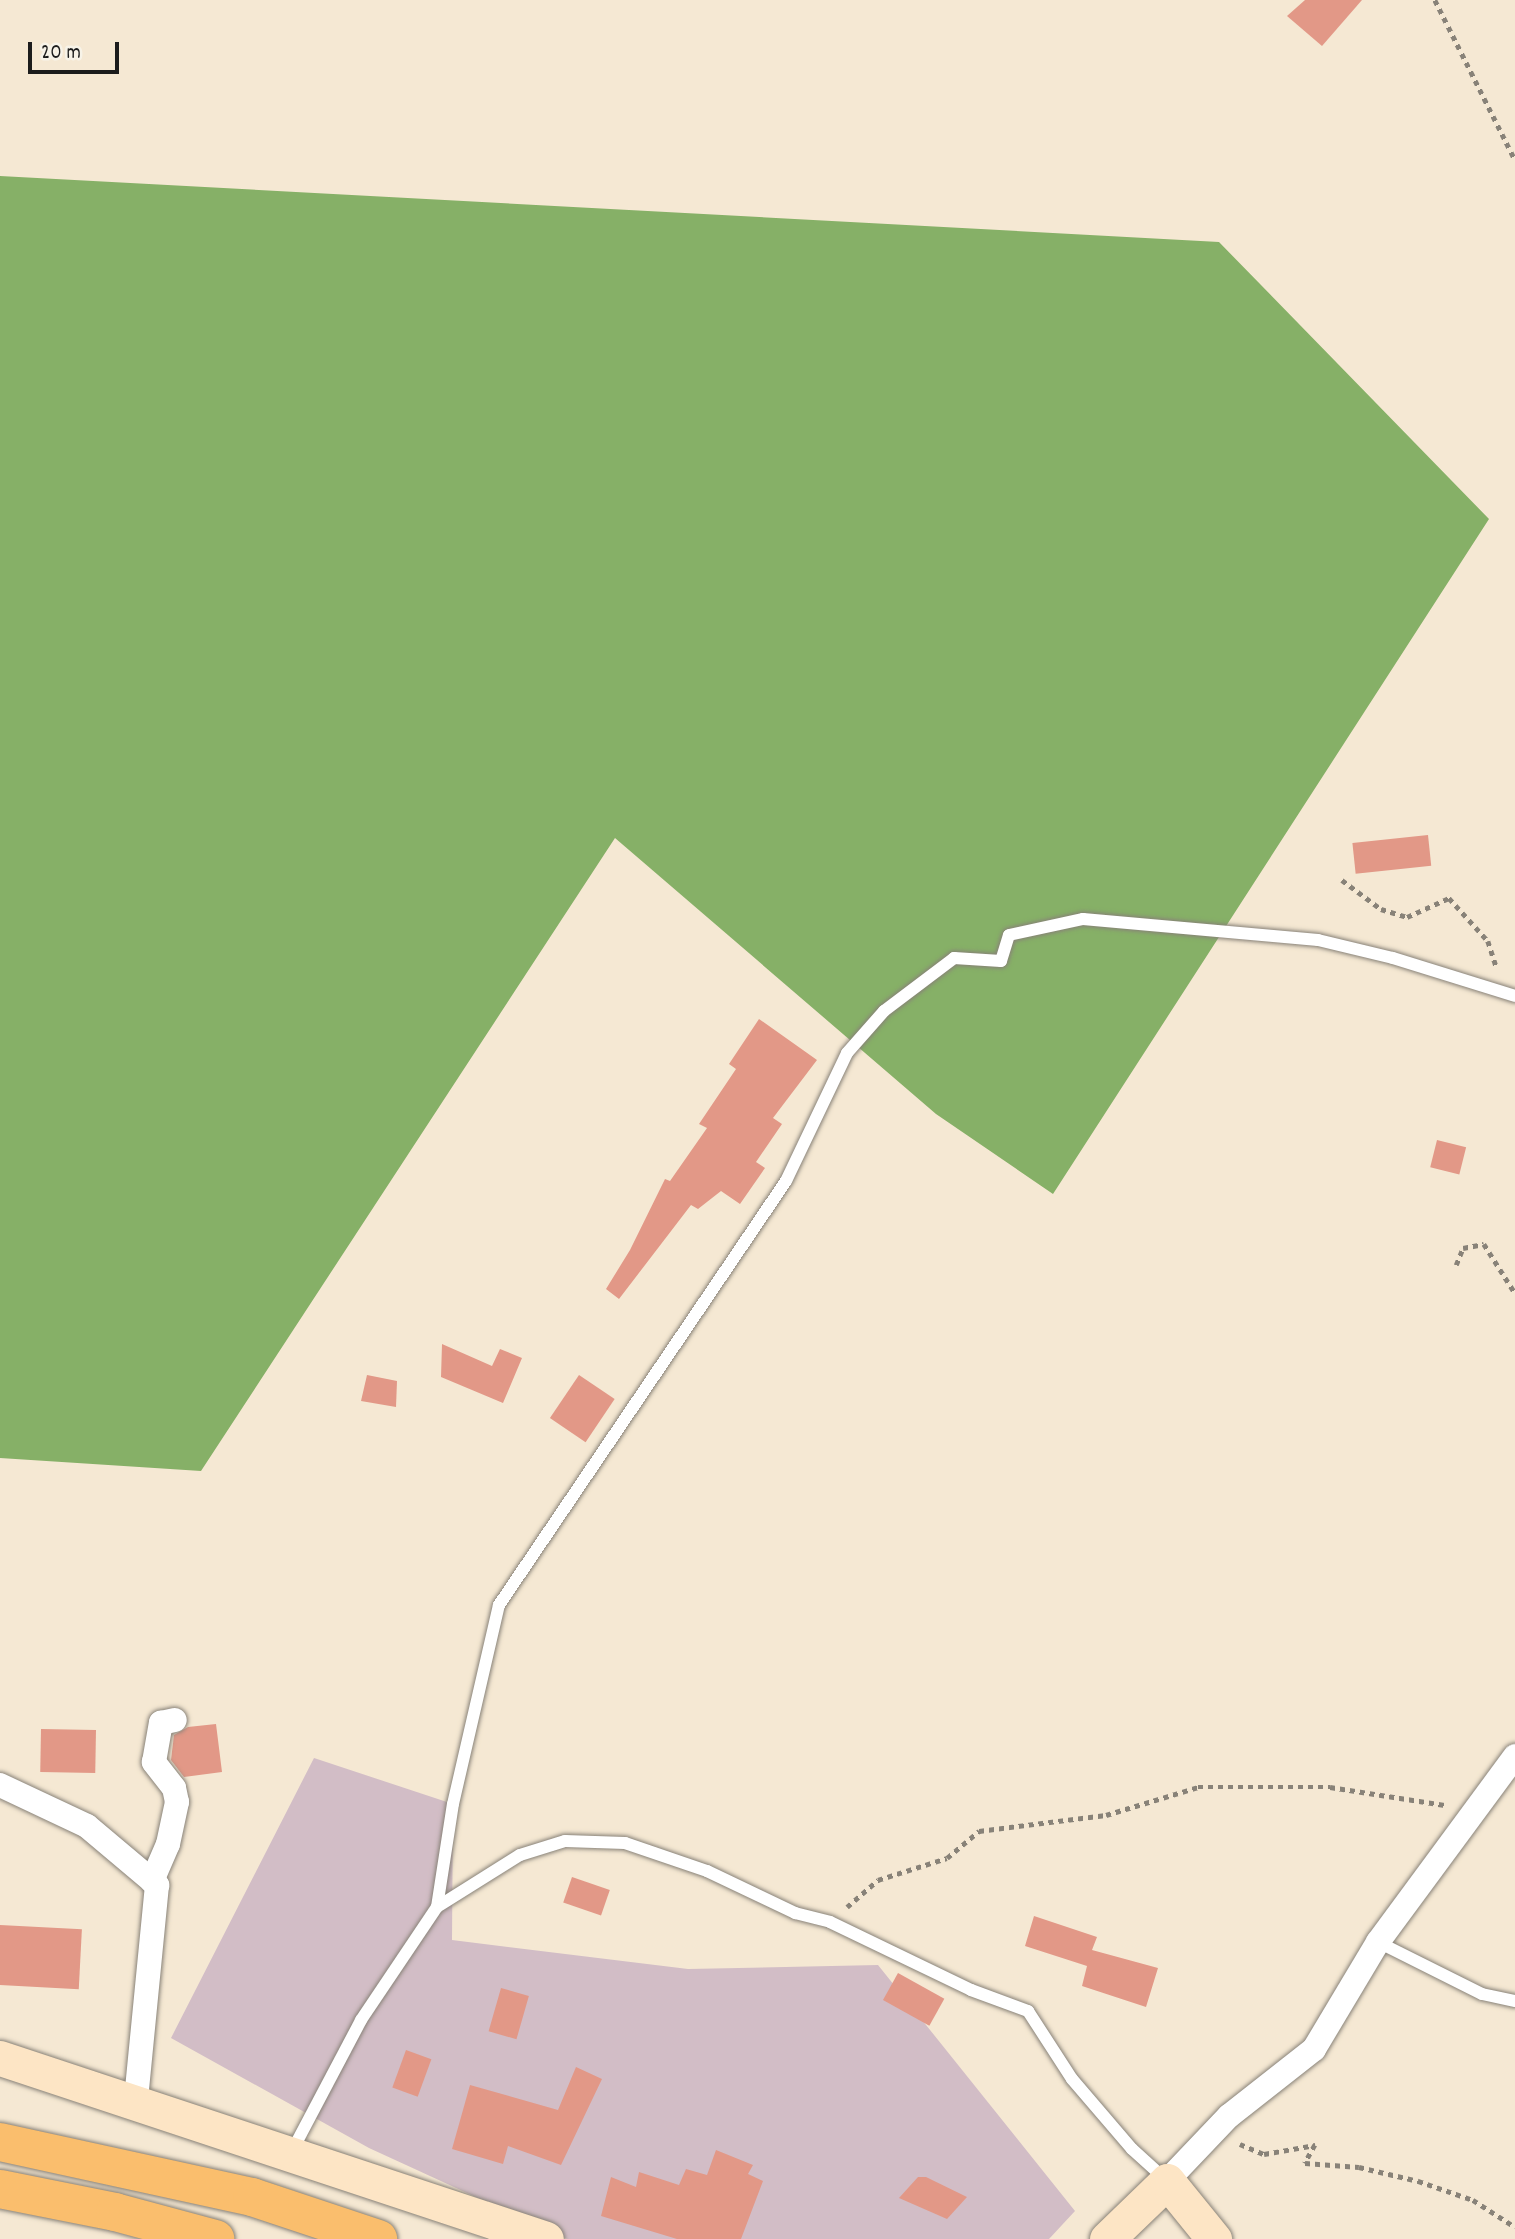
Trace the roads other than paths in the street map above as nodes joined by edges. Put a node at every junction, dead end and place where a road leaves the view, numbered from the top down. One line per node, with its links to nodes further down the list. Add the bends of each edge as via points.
1 (1509, 994): 6 (lane, via 1318,940 1083,919 1009,934 1001,961 954,958 884,1011 847,1053 786,1181 499,1605 453,1804)
2 (176, 1720): 5 (street, via 161,1723 154,1762 174,1788 177,1802 168,1844)
3 (1515, 1756): 7 (street)
4 (0, 1785): 5 (street, via 87,1826)
5 (152, 1881): 10 (street, via 157,1885)
6 (437, 1907): 12 (lane, via 361,2020); 13 (lane, via 520,1855 565,1841 625,1843 708,1871 795,1913 831,1922 971,1990 1028,2011 1072,2079 1132,2149)
7 (1378, 1942): 8 (lane, via 1482,1994); 13 (street, via 1314,2049 1228,2116)
8 (1515, 2001)
9 (0, 2058): 10 (street)
10 (136, 2101): 12 (street)
11 (0, 2142): 16 (highway, via 252,2197)
12 (291, 2153): 17 (street)
13 (1167, 2181): 18 (street); 19 (street)
14 (0, 2189): 15 (highway)
15 (215, 2239)
16 (378, 2239)
17 (547, 2239)
18 (1107, 2239)
19 (1214, 2239)

